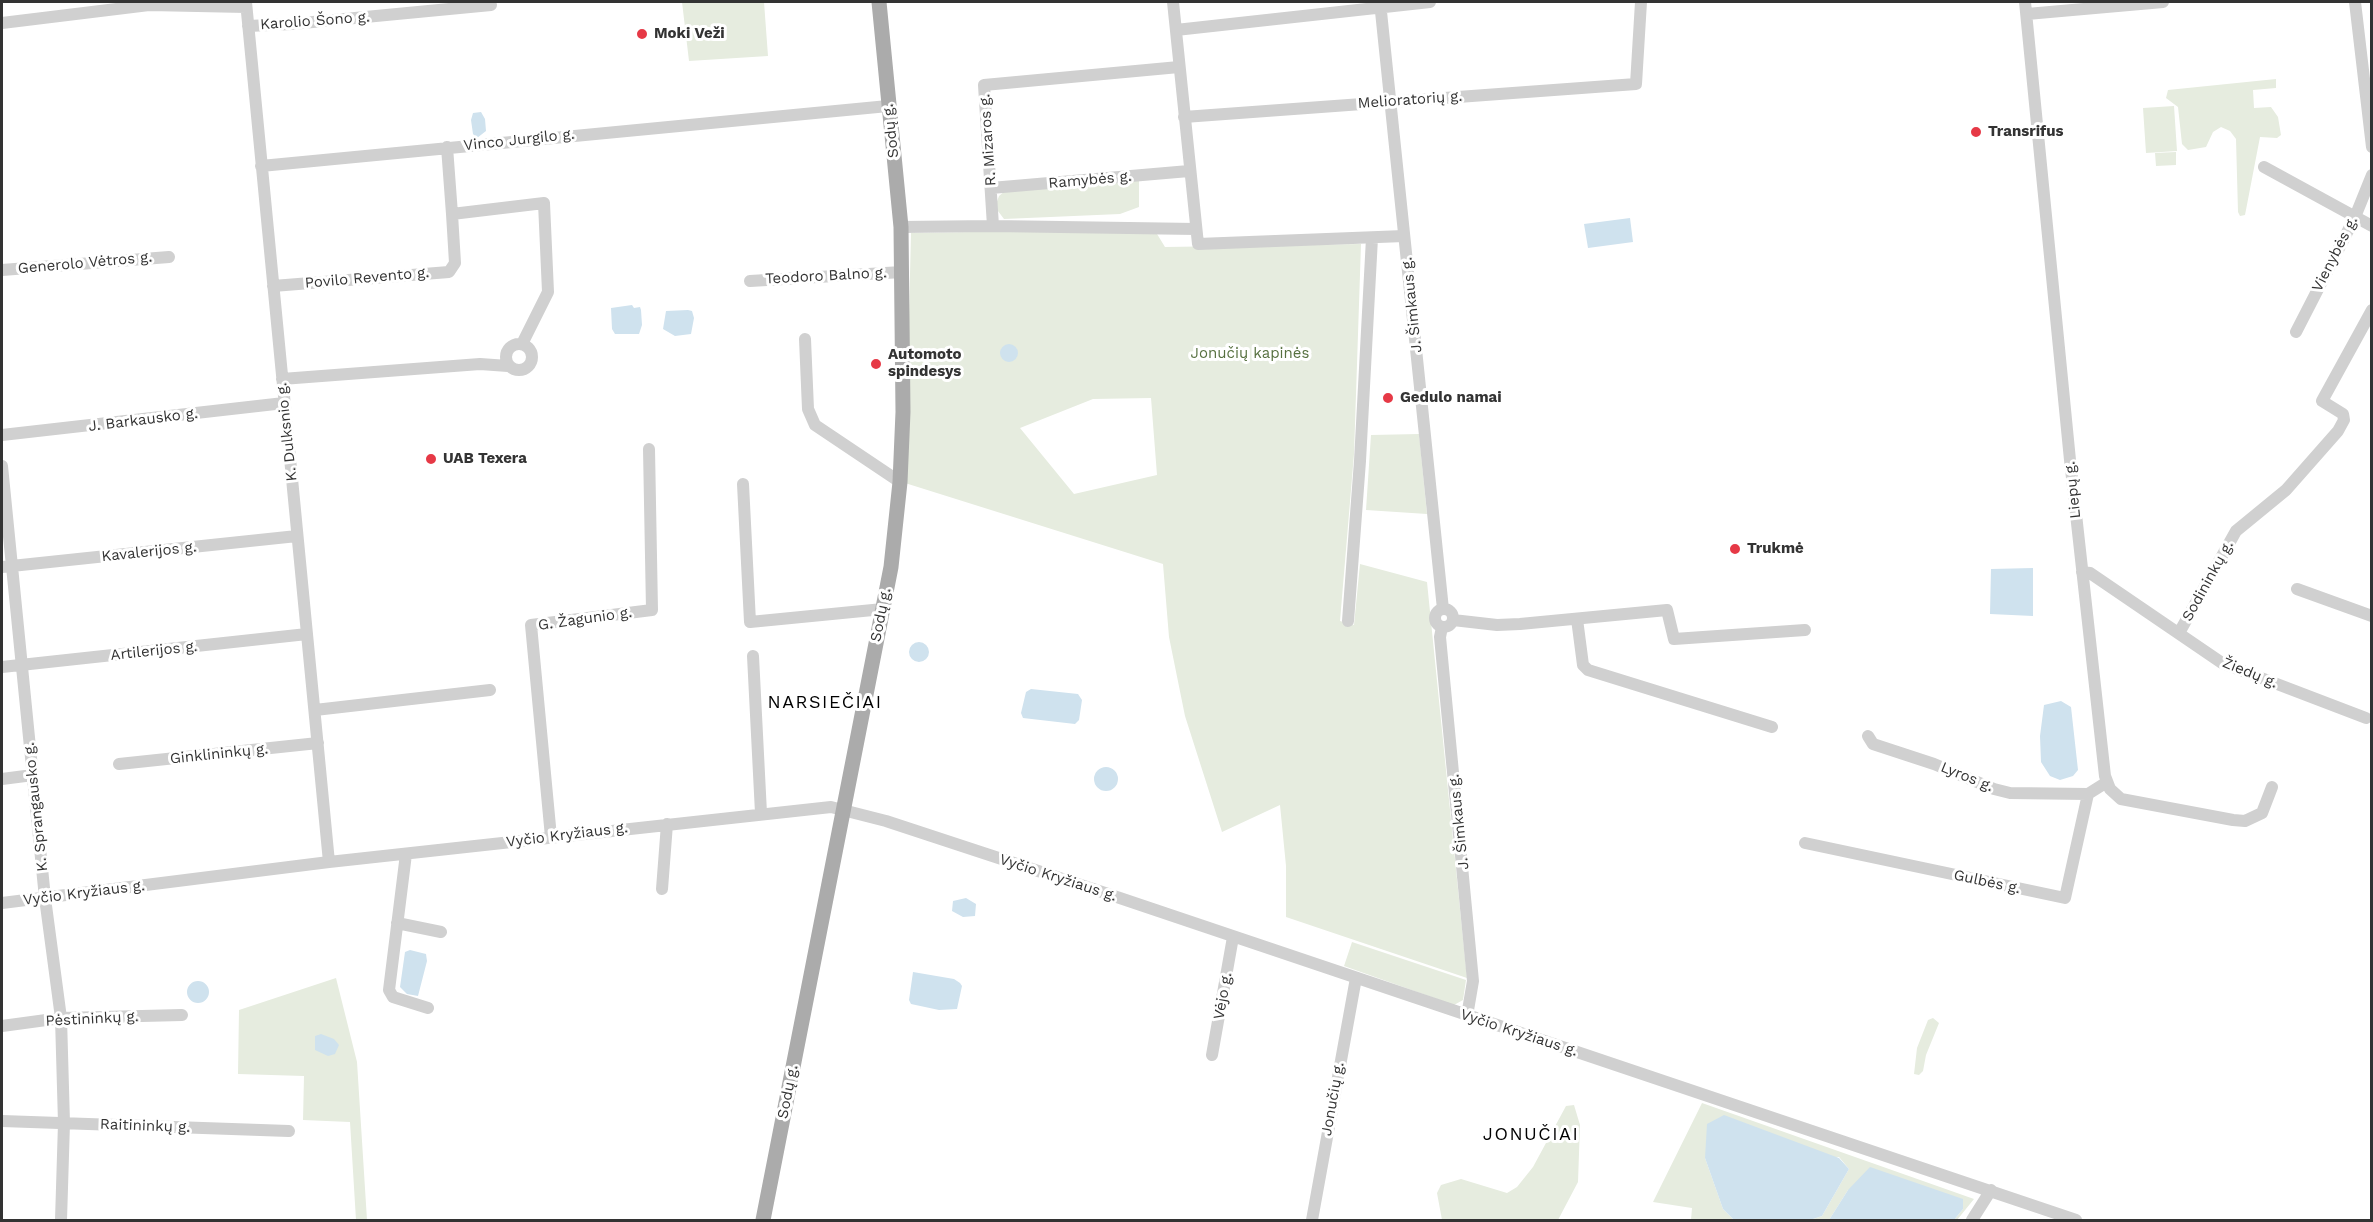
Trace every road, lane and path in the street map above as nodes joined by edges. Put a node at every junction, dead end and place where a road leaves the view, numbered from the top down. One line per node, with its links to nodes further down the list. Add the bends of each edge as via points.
1 (879, 2): 16 (main road, Sodų g.)
2 (1173, 2): 13 (street)
3 (1430, 2): 8 (street)
4 (1641, 2): 15 (street, Melioratorių g., via 1636,84)
5 (2163, 2): 10 (street)
6 (2355, 2): 19 (street)
7 (246, 4): 11 (street, via 149,5); 12 (street, K. Dulksnio g.)
8 (1380, 4): 13 (street); 15 (street, J. Šimkaus g.)
9 (490, 5): 12 (street, Karolio Šono g.)
10 (2026, 8): 54 (street, Liepų g.)
11 (2, 23)
12 (248, 26): 20 (street, K. Dulksnio g.)
13 (1176, 30): 14 (street)
14 (1179, 68): 17 (street); 24 (street, R. Mizaros g., via 984,85)
15 (1390, 102): 17 (street, Melioratorių g.); 31 (street, J. Šimkaus g.)
16 (888, 106): 18 (street, Vinco Jurgilo g.); 29 (main road, Sodų g.)
17 (1184, 117): 22 (street)
18 (447, 147): 20 (street, Vinco Jurgilo g.); 25 (street)
19 (2372, 147)
20 (261, 166): 37 (street, K. Dulksnio g.)
21 (2264, 167): 26 (street)
22 (1189, 171): 24 (street, Ramybės g.); 30 (street)
23 (2372, 175): 26 (street, Vienybės g.)
24 (991, 188): 27 (street, R. Mizaros g.)
25 (452, 214): 37 (street, Povilo Revento g., via 455,263 449,272); 41 (street, via 544,203 548,292)
26 (2355, 217): 28 (street); 39 (street, Vienybės g.)
27 (993, 226): 29 (street); 30 (street)
28 (2372, 226)
29 (901, 227): 35 (main road, Sodų g.)
30 (1196, 229): 32 (street, via 1198,244)
31 (1404, 236): 32 (street); 57 (street, J. Šimkaus g.)
32 (1372, 238): 61 (street)
33 (170, 257): 34 (street, Generolo Vėtros g.)
34 (2, 270)
35 (902, 272): 36 (street, Teodoro Balno g.); 50 (main road, Sodų g.)
36 (750, 281)
37 (273, 286): 45 (street, K. Dulksnio g.)
38 (2372, 310): 64 (street, Sodininkų g., via 2322,401 2343,414 2338,431 2286,490 2236,531)
39 (2296, 332)
40 (805, 339): 50 (street, via 808,409 815,425)
41 (522, 344): 42 (street); 44 (street, via 531,352 530,364 520,371)
42 (507, 350): 43 (street); 44 (street)
43 (480, 363): 44 (street); 45 (street)
44 (508, 366)
45 (282, 379): 46 (street, K. Dulksnio g.)
46 (284, 403): 47 (street, J. Barkausko g.); 52 (street, K. Dulksnio g.)
47 (2, 435)
48 (649, 449): 84 (street, G. Žagunio g., via 652,610 531,625)
49 (2, 466): 53 (street, K. Sprangausko g.)
50 (900, 482): 56 (main road, Sodų g.)
51 (743, 483): 56 (street, via 750,622)
52 (297, 536): 53 (street, Kavalerijos g.); 65 (street, K. Dulksnio g.)
53 (7, 567): 67 (street, K. Sprangausko g.)
54 (2082, 572): 64 (street, Žiedų g., via 2090,573); 78 (street, Liepų g.)
55 (2297, 589): 58 (street)
56 (883, 609): 81 (main road, Sodų g.)
57 (1443, 609): 60 (street, via 1451,612); 62 (street, J. Šimkaus g., via 1435,616)
58 (2372, 616)
59 (1577, 619): 60 (street, via 1497,625); 63 (street, via 1667,610 1674,639); 72 (street, via 1583,665 1588,670)
60 (1453, 620): 62 (street)
61 (1348, 621)
62 (1442, 627): 97 (street, J. Šimkaus g., via 1472,958)
63 (1805, 630)
64 (2179, 633): 71 (street, Žiedų g., via 2222,663)
65 (307, 634): 67 (street, Artilerijos g.); 70 (street, K. Dulksnio g.)
66 (753, 656): 82 (street)
67 (22, 665): 68 (street, Artilerijos g.); 76 (street, K. Sprangausko g.)
68 (2, 667)
69 (490, 690): 70 (street)
70 (315, 710): 74 (street, K. Dulksnio g.)
71 (2366, 718)
72 (1772, 727)
73 (1868, 736): 80 (street, Lyros g., via 1873,744 1994,789 2010,793)
74 (318, 743): 75 (street, Ginklininkų g.); 87 (street, K. Dulksnio g.)
75 (119, 764)
76 (33, 775): 77 (street); 89 (street, K. Sprangausko g.)
77 (2, 779)
78 (2107, 782): 79 (street, via 2114,794 2131,802 2245,821 2262,813); 80 (street)
79 (2272, 787)
80 (2088, 794): 85 (street, Gulbės g., via 2064,898)
81 (842, 809): 82 (street, Vyčio Kryžiaus g., via 813,807); 93 (street, Vyčio Kryžiaus g.); 107 (main road, Sodų g.)
82 (760, 813): 83 (street, Vyčio Kryžiaus g.)
83 (667, 824): 84 (street, Vyčio Kryžiaus g.); 88 (street)
84 (551, 837): 86 (street, Vyčio Kryžiaus g.)
85 (1805, 843)
86 (406, 854): 87 (street, Vyčio Kryžiaus g.); 91 (street)
87 (329, 862): 89 (street, Vyčio Kryžiaus g.)
88 (662, 889)
89 (45, 898): 90 (street, Vyčio Kryžiaus g.); 98 (street, K. Sprangausko g.)
90 (2, 903)
91 (397, 923): 92 (street); 95 (street, via 389,990 393,997)
92 (441, 932)
93 (1233, 937): 94 (street, Vyčio Kryžiaus g.); 100 (street, Vėjo g.)
94 (1356, 978): 97 (street, Vyčio Kryžiaus g.); 108 (street, Jonučių g.)
95 (428, 1008)
96 (182, 1015): 98 (street, Pėstininkų g.)
97 (1467, 1016): 104 (street, Vyčio Kryžiaus g.)
98 (61, 1018): 99 (street, Pėstininkų g.); 102 (street, K. Sprangausko g.)
99 (2, 1026)
100 (1212, 1055)
101 (2, 1121): 102 (street, Raitininkų g.)
102 (64, 1123): 103 (street, Raitininkų g.); 106 (street, K. Sprangausko g.)
103 (289, 1131)
104 (1991, 1190): 105 (street, Vyčio Kryžiaus g.); 109 (street)
105 (2044, 1215): 110 (street, Vyčio Kryžiaus g.)
106 (61, 1221)
107 (763, 1221)
108 (1312, 1221)
109 (1972, 1221)
110 (2076, 1221)

